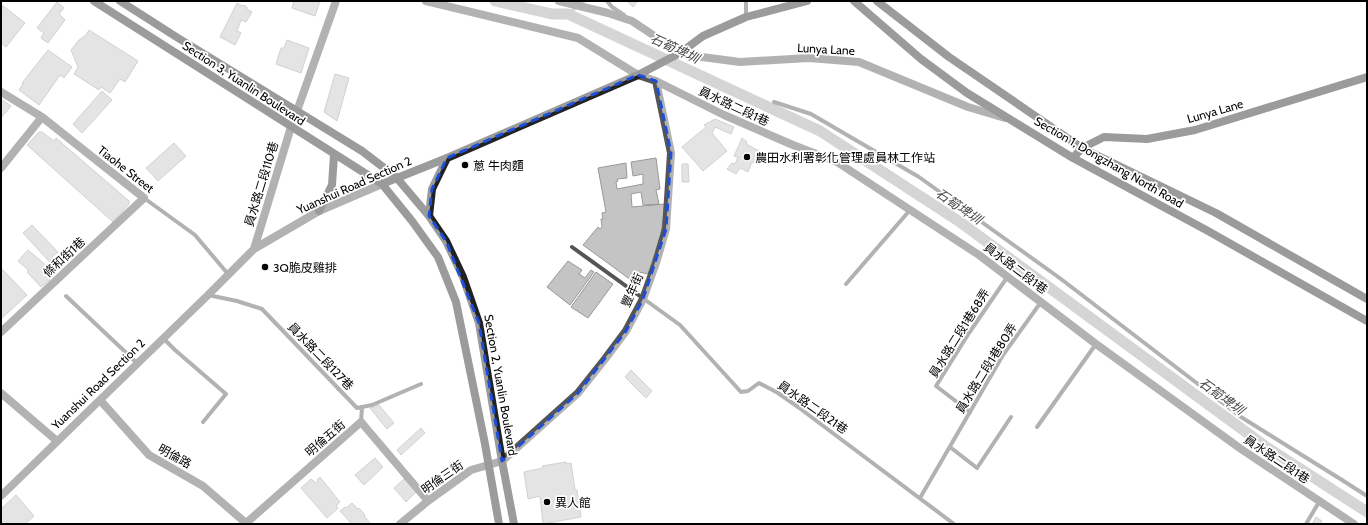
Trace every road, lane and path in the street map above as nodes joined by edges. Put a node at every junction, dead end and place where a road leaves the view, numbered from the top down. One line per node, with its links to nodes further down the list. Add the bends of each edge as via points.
1 (94, 1): 22 (street, Section 3, Yuanlin Boulevard)
2 (120, 1): 19 (street, Section 3, Yuanlin Boulevard)
3 (336, 1): 19 (street)
4 (426, 1): 14 (street, 員水路二段1巷, via 578,38)
5 (559, 1): 11 (street)
6 (607, 1): 11 (lane)
7 (746, 1): 12 (lane)
8 (807, 1): 12 (street, Yuanshui Road Section 2)
9 (854, 1): 21 (street, Section 1, Dongzhang North Road, via 921,59 967,93)
10 (877, 1): 23 (street, Section 1, Dongzhang North Road, via 949,57)
11 (610, 10): 13 (street, via 632,21)
12 (746, 17): 13 (street, Yuanshui Road Section 2, via 703,36)
13 (680, 53): 14 (street, Yuanshui Road Section 2); 21 (street, Lunya Lane, via 740,62 809,58 859,62 968,106)
14 (638, 75): 16 (street, 員水路二段1巷); 25 (street, Yuanshui Road Section 2)
15 (1367, 78): 23 (street, Lunya Lane, via 1195,130 1147,139 1104,137)
16 (656, 81): 31 (street, 員水路二段1巷, via 724,115 837,162); 41 (street, 豐年街, via 671,153 667,222)
17 (1, 92): 20 (street, Tiaohe Street)
18 (774, 102): 63 (lane, via 811,114 920,177 1241,417)
19 (297, 111): 28 (street, Section 3, Yuanlin Boulevard, via 362,151)
20 (42, 117): 27 (street); 30 (street, Tiaohe Street)
21 (1010, 119): 26 (street, Section 1, Dongzhang North Road)
22 (291, 127): 24 (street, Section 3, Yuanlin Boulevard); 35 (street, 員水路二段110巷)
23 (1082, 148): 26 (street, Lunya Lane); 42 (street, Section 1, Dongzhang North Road, via 1216,213)
24 (334, 155): 29 (street, Section 3, Yuanlin Boulevard); 32 (street, via 332,185)
25 (447, 158): 28 (street, Yuanshui Road Section 2); 33 (street, via 432,189)
26 (1073, 158): 44 (street, Section 1, Dongzhang North Road, via 1208,231)
27 (1, 168)
28 (396, 177): 29 (street, Yuanshui Road Section 2); 33 (street, Section 2, Yuanlin Boulevard)
29 (382, 184): 32 (street, Yuanshui Road Section 2); 61 (street, via 438,257 456,302)
30 (144, 198): 36 (lane, Tiaohe Street, via 195,235); 45 (street, 條和街1巷)
31 (910, 209): 37 (street, 員水路二段1巷); 38 (lane)
32 (320, 211): 35 (street, Yuanshui Road Section 2)
33 (429, 216): 60 (street, Section 2, Yuanlin Boulevard, via 446,241 463,277 479,323)
34 (572, 247): 41 (lane, 員水路二段21巷)
35 (254, 249): 36 (street, Yuanshui Road Section 2)
36 (228, 274): 39 (street, Yuanshui Road Section 2)
37 (1008, 276): 43 (street, 員水路二段1巷); 53 (lane, 員水路二段1巷68弄, via 936,386)
38 (846, 284)
39 (208, 295): 46 (street, Yuanshui Road Section 2); 52 (lane, 員水路二段127巷, via 262,309 357,408)
40 (66, 296): 48 (lane)
41 (643, 299): 60 (street, 豐年街, via 626,331 578,393); 64 (lane, 員水路二段21巷, via 680,325 741,392 748,391 758,383 778,392)
42 (1367, 299)
43 (1041, 302): 47 (street, 員水路二段1巷); 53 (lane, 員水路二段1巷80弄, via 1003,355)
44 (1367, 322)
45 (1, 332)
46 (163, 338): 48 (street, Yuanshui Road Section 2); 55 (lane, via 226,394)
47 (1096, 344): 57 (lane); 66 (street, 員水路二段1巷, via 1241,449)
48 (137, 363): 51 (street, Yuanshui Road Section 2)
49 (421, 384): 52 (lane)
50 (1, 393): 58 (street)
51 (100, 400): 58 (street, Yuanshui Road Section 2); 67 (street, 明倫路, via 149,456 203,486)
52 (362, 407): 56 (lane)
53 (970, 412): 59 (lane, 員水路二段1巷80弄)
54 (1011, 417): 59 (lane, via 977,468)
55 (203, 422)
56 (362, 422): 65 (street, 明倫五街); 67 (street, 明倫五街)
57 (1037, 427)
58 (57, 441): 62 (street, Yuanshui Road Section 2)
59 (950, 447): 64 (lane, 員水路二段1巷80弄)
60 (502, 461): 61 (street, 明倫三街); 70 (street, Section 2, Yuanlin Boulevard)
61 (488, 466): 65 (street, 明倫三街, via 471,470); 69 (street)
62 (1, 496)
63 (1367, 496)
64 (920, 498): 71 (lane, 員水路二段21巷)
65 (428, 501): 68 (street, 明倫三街)
66 (1320, 502): 72 (lane); 73 (street, 員水路二段1巷)
67 (246, 524)
68 (400, 524)
69 (499, 524)
70 (514, 524)
71 (954, 524)
72 (1306, 524)
73 (1354, 524)

